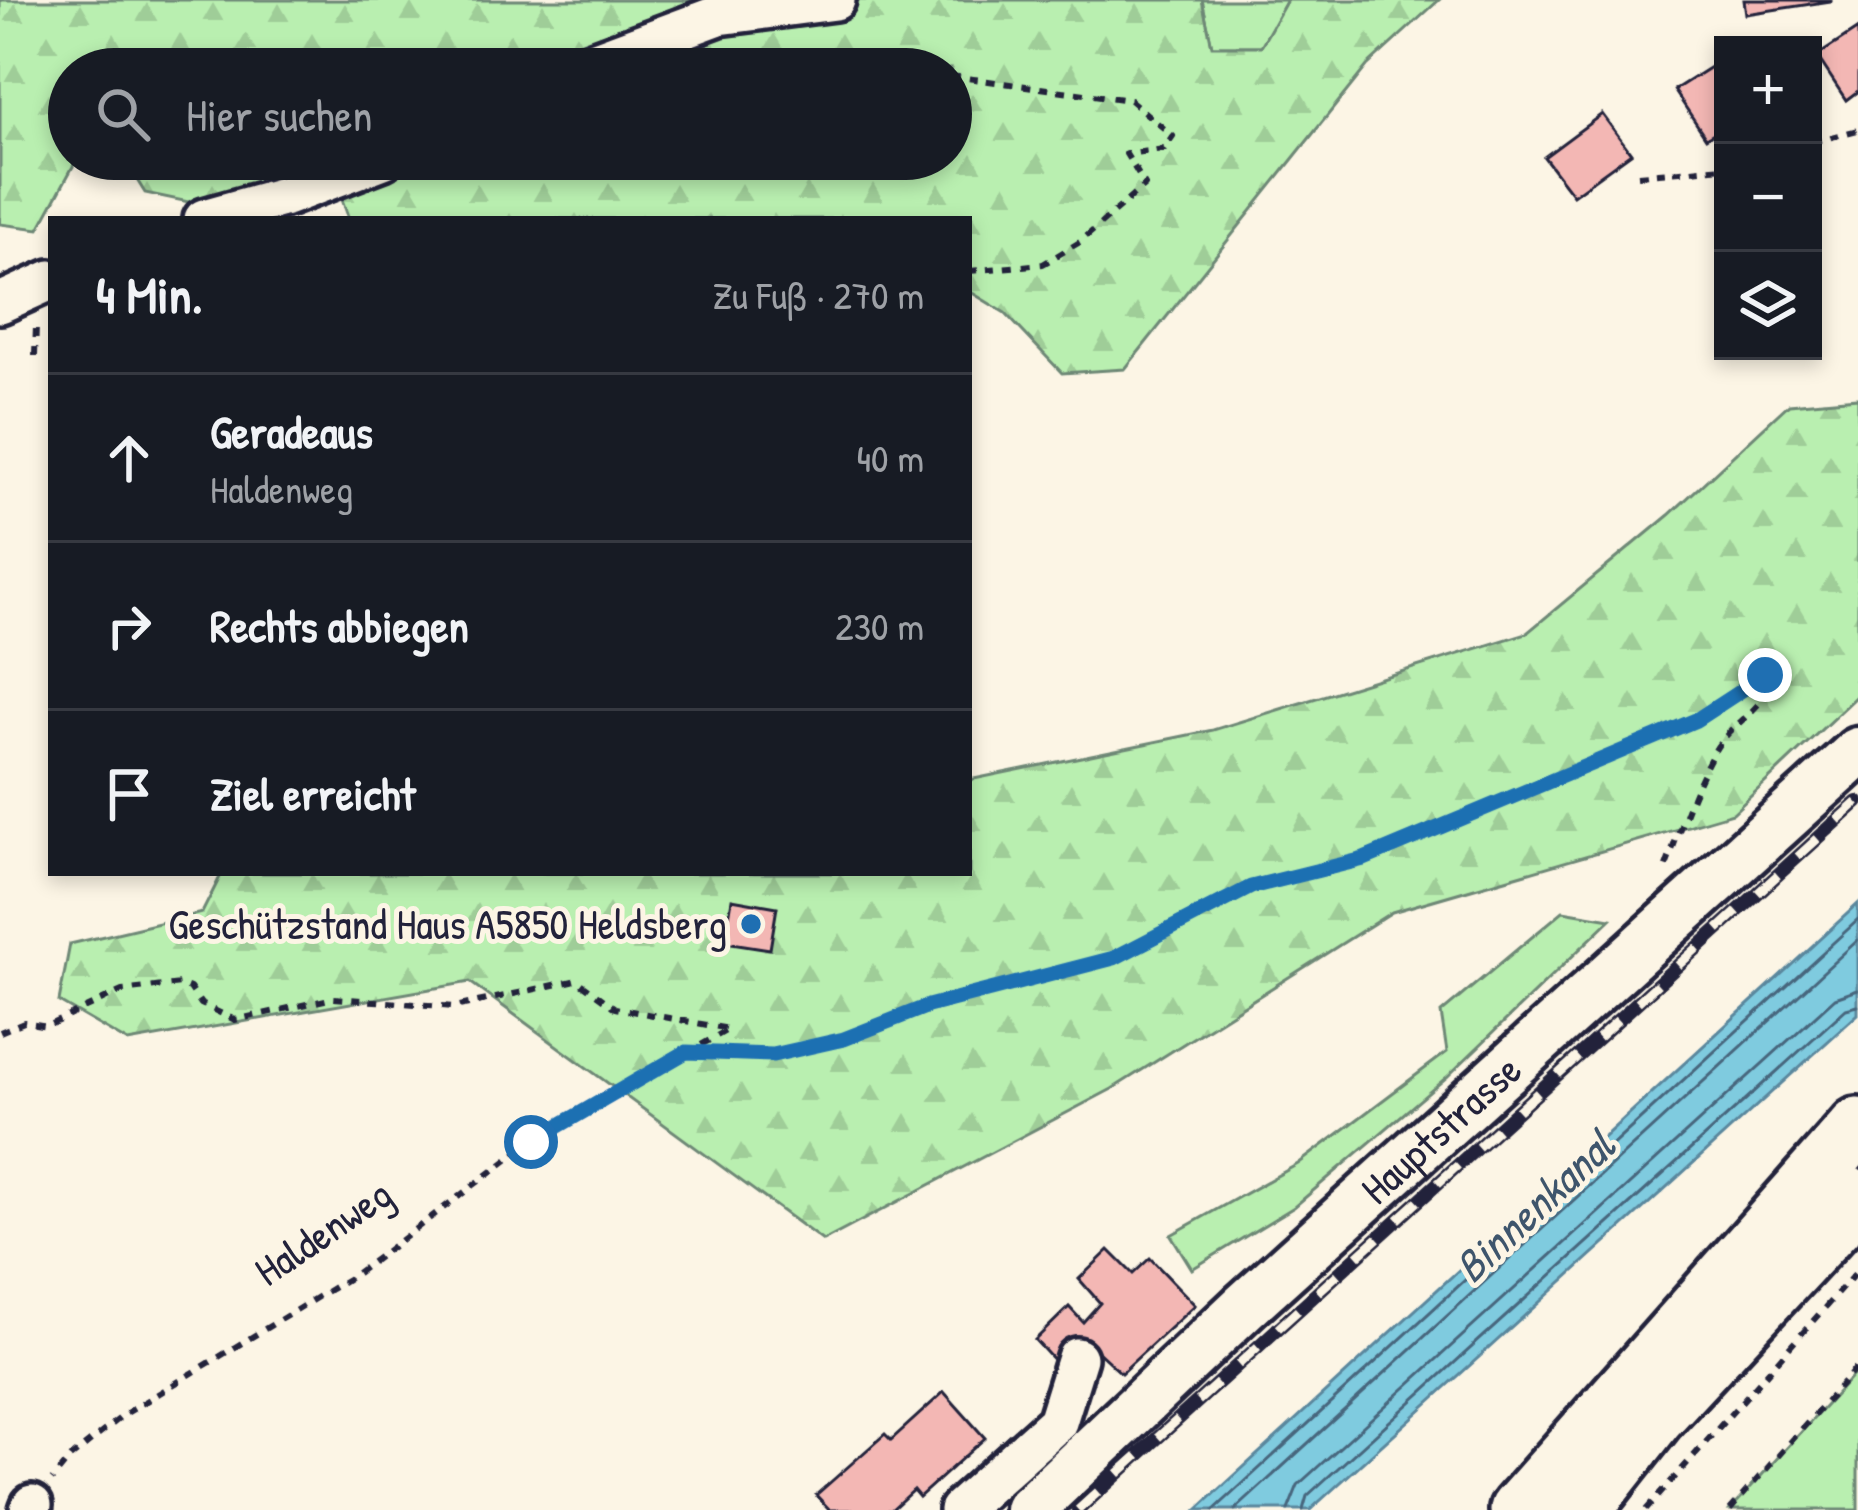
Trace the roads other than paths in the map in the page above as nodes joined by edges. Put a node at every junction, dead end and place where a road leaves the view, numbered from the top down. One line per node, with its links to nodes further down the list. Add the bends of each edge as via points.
1 (835, 0): 2 (street, via 719,15)
2 (630, 48)
3 (328, 180): 4 (street)
4 (215, 216)
5 (48, 281): 6 (street)
6 (0, 303)
7 (1858, 752): 12 (main road, Hauptstrasse)
8 (1858, 1127): 13 (highway)
9 (1858, 1198): 14 (highway, via 1655,1417)
10 (1077, 1358): 11 (street, via 1057,1422)
11 (958, 1510)
12 (1029, 1510)
13 (1519, 1510)
14 (1582, 1510)

